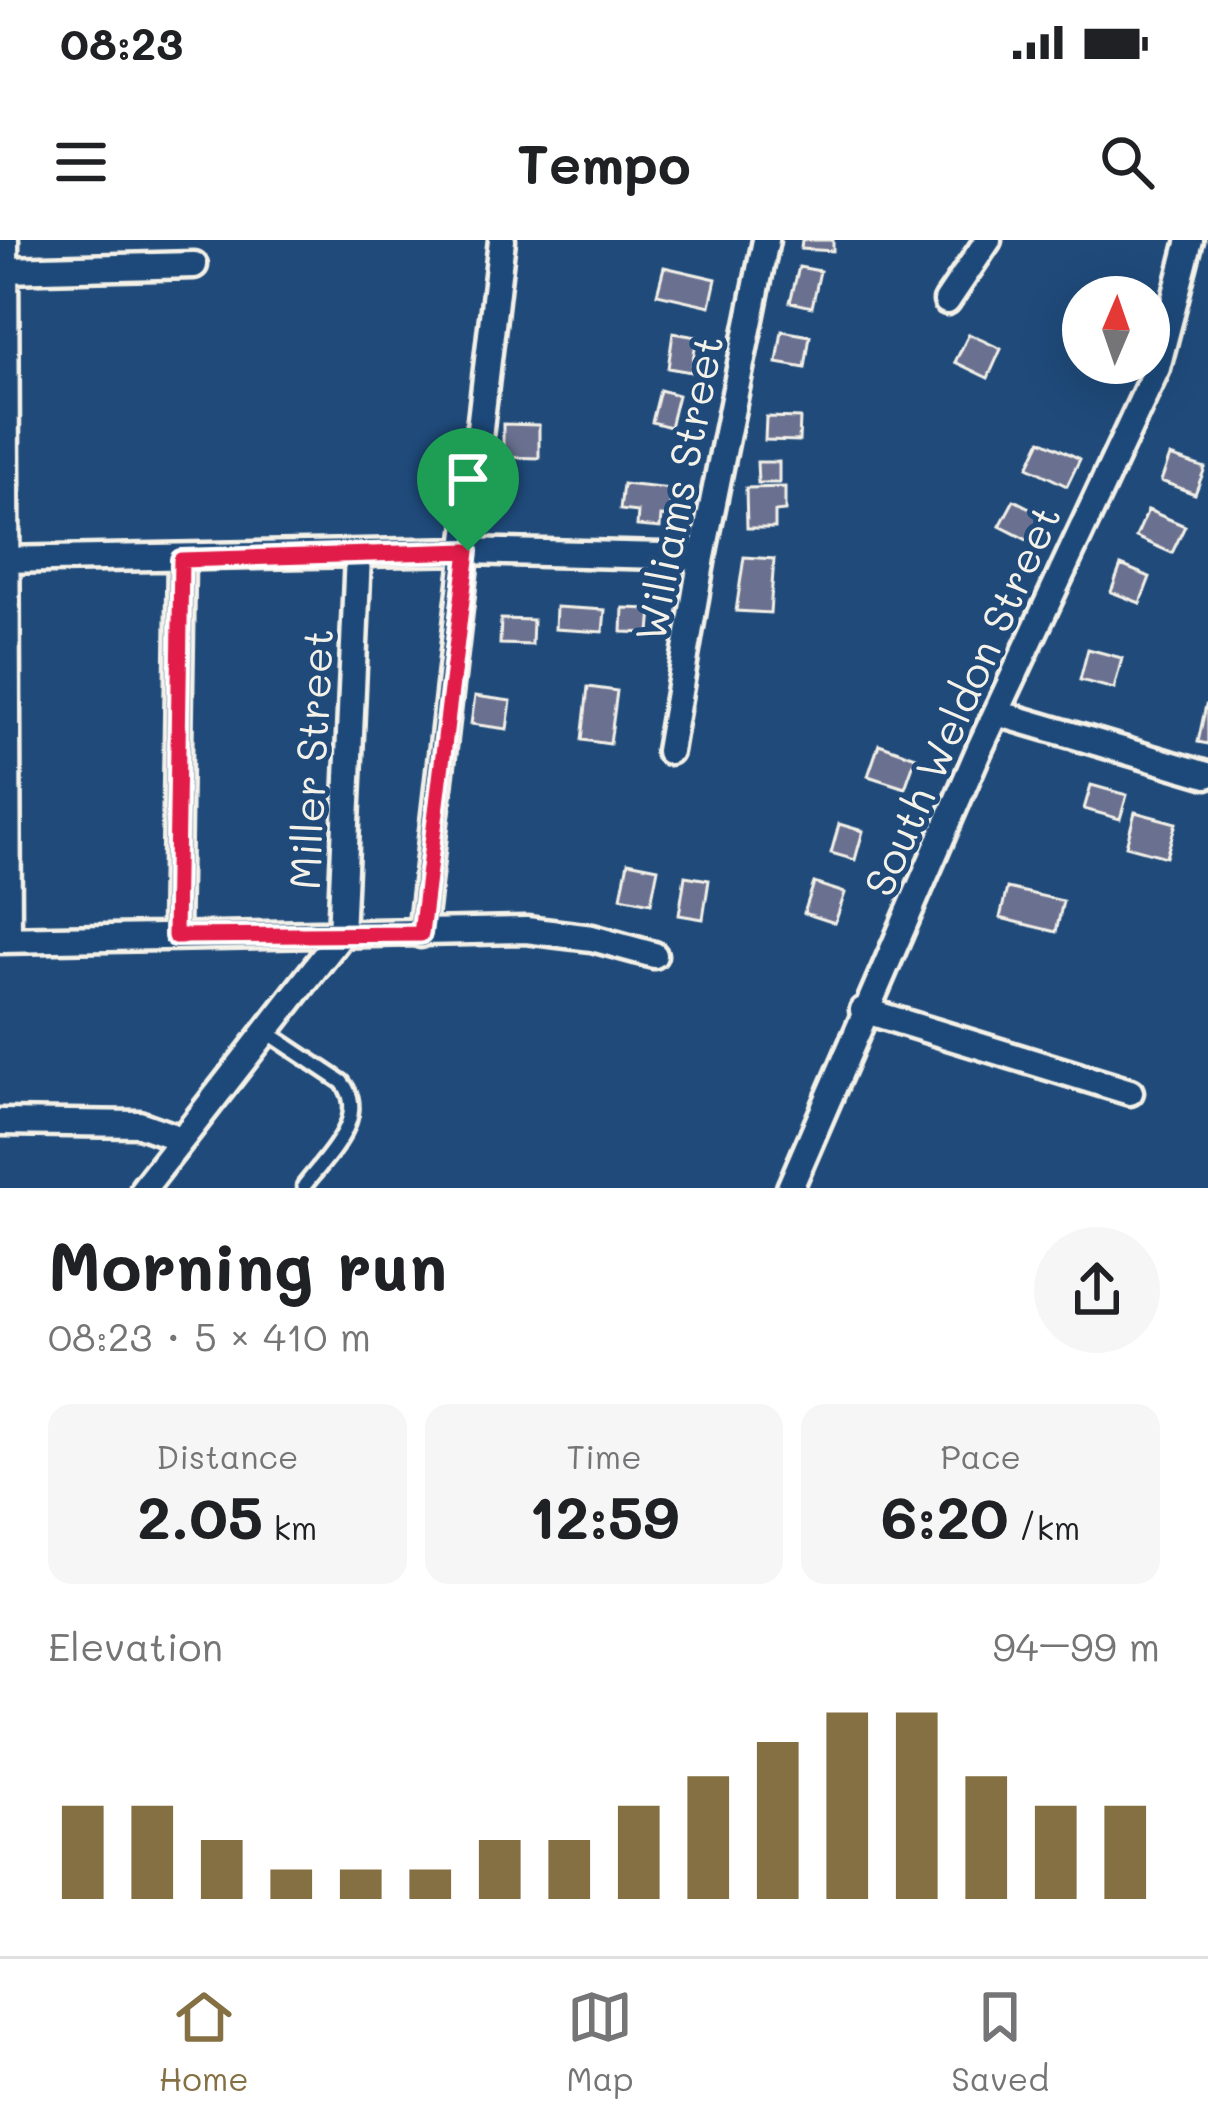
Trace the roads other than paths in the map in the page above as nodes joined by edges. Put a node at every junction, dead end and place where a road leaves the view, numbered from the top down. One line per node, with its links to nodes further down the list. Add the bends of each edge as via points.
1 (5, 240): 7 (street)
2 (502, 240): 9 (street)
3 (766, 240): 11 (street, Williams Street)
4 (988, 240): 8 (street)
5 (1190, 240): 14 (street, South Weldon Street, via 1157,368)
6 (194, 265): 7 (street)
7 (5, 270): 12 (street)
8 (947, 301)
9 (468, 551): 10 (street); 11 (street); 17 (street)
10 (358, 555): 13 (street); 18 (street, Miller Street)
11 (702, 557): 15 (street, Williams Street)
12 (3, 560): 13 (street); 20 (street)
13 (181, 560): 19 (street)
14 (997, 712): 16 (street); 22 (street, South Weldon Street)
15 (669, 751)
16 (1207, 776)
17 (421, 934): 18 (street); 21 (street, via 526,930)
18 (341, 935): 19 (street); 23 (street, Miller Street)
19 (175, 936): 20 (street)
20 (4, 940)
21 (654, 955)
22 (863, 1010): 24 (street); 29 (street, South Weldon Street)
23 (266, 1031): 26 (street, Miller Street); 27 (lane, via 351,1094 346,1129)
24 (1130, 1092)
25 (0, 1122): 26 (street, via 140,1124)
26 (181, 1139): 28 (street, Miller Street)
27 (304, 1186)
28 (144, 1188)
29 (790, 1188)

